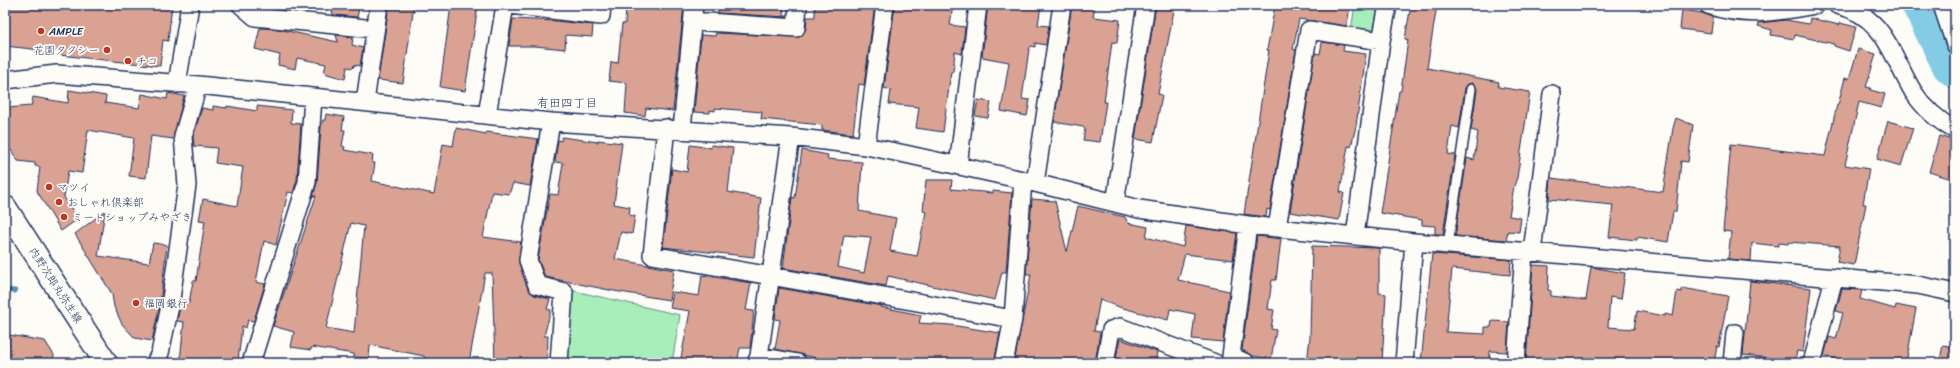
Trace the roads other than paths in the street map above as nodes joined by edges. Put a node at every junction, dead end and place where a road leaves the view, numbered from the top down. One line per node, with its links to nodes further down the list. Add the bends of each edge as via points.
1 (190, 5): 22 (street)
2 (241, 5): 18 (street, via 255,17)
3 (379, 5): 18 (street)
4 (505, 5): 28 (street)
5 (510, 5): 6 (street, via 601,16)
6 (602, 5)
7 (798, 5): 17 (street, via 796,28)
8 (885, 5): 33 (street)
9 (978, 5): 34 (street)
10 (1062, 5): 35 (street)
11 (1146, 5): 36 (street)
12 (1388, 5): 19 (street)
13 (1708, 5): 14 (street, via 1721,10 1762,14)
14 (1815, 5)
15 (1837, 5): 31 (street, via 1855,11 1874,24 1888,43 1914,93 1932,113)
16 (1942, 5): 20 (street)
17 (694, 13): 30 (street)
18 (375, 29): 27 (street)
19 (1381, 41): 39 (street, via 1309,30); 40 (street)
20 (1955, 44)
21 (5, 80): 22 (street, via 57,74)
22 (177, 84): 23 (street)
23 (198, 85): 26 (street); 52 (street, via 184,136 187,185 170,306 160,353)
24 (1471, 89): 42 (lane)
25 (1552, 94): 43 (street)
26 (313, 98): 27 (street); 53 (street, via 307,182)
27 (365, 102): 28 (street)
28 (487, 115): 29 (street)
29 (550, 122): 30 (street); 54 (street, via 528,260 537,285 564,292)
30 (674, 128): 32 (street); 44 (street, via 652,255)
31 (1955, 130)
32 (791, 137): 33 (street); 44 (street)
33 (866, 146): 34 (street)
34 (958, 166): 35 (street)
35 (1029, 181): 36 (street); 47 (street)
36 (1115, 203): 38 (street, via 1139,209)
37 (5, 207): 51 (main road, 内野次郎丸弥生線)
38 (1248, 225): 39 (street); 50 (street)
39 (1277, 228): 40 (street)
40 (1355, 236): 41 (street)
41 (1414, 242): 42 (street); 59 (street)
42 (1448, 245): 43 (street)
43 (1528, 252): 45 (street); 60 (street)
44 (772, 277): 47 (street); 49 (street)
45 (1834, 278): 46 (street, via 1918,285); 62 (street)
46 (1955, 293)
47 (1013, 319): 56 (street)
48 (1735, 333): 61 (street)
49 (757, 360): 55 (street)
50 (1235, 361)
51 (106, 363)
52 (155, 363)
53 (251, 363)
54 (559, 363)
55 (798, 363)
56 (1004, 363)
57 (1105, 363): 58 (street, via 1111,330 1120,327)
58 (1215, 363)
59 (1404, 363)
60 (1516, 363)
61 (1732, 363)
62 (1812, 363)

